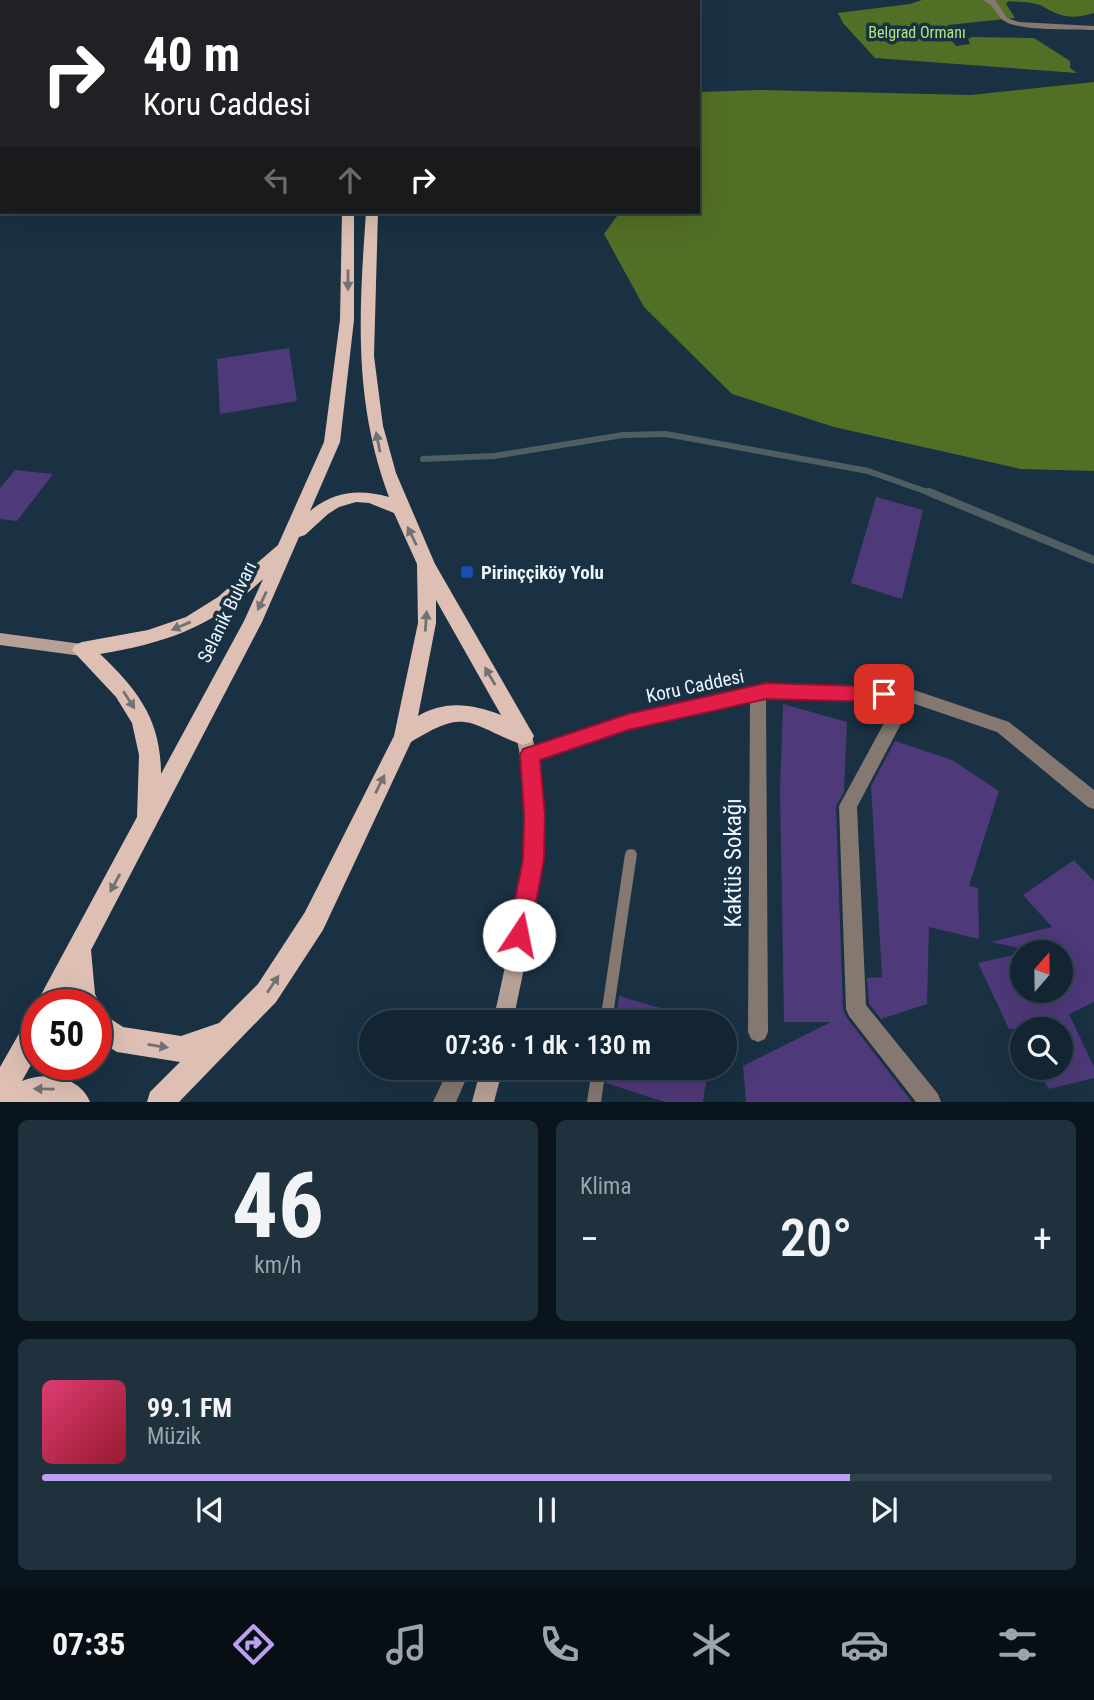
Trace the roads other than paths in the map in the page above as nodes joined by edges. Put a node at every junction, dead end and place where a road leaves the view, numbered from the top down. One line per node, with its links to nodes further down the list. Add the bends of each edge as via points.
1 (986, 0): 2 (street, via 993,1 1005,19 1018,24)
2 (1094, 28)
3 (348, 214): 6 (main road, Selanik Bulvarı, one-way to 6, via 347,320 332,442)
4 (372, 214): 5 (main road, one-way to 4, via 381,455 368,379)
5 (398, 508): 6 (main road, via 375,496 349,496 321,508); 7 (main road, one-way to 5)
6 (291, 539): 9 (main road, one-way to 9, via 245,587 204,616 160,635); 15 (main road, Selanik Bulvarı, one-way to 15)
7 (426, 564): 12 (main road, one-way to 7, via 427,623); 13 (main road, one-way to 7)
8 (0, 639): 9 (main road)
9 (82, 650): 15 (main road, one-way to 15, via 119,685 144,723)
10 (758, 693): 11 (street, Koru Caddesi); 13 (street, Koru Caddesi); 22 (street, Kaktüs Sokağı)
11 (908, 695): 14 (street, Koru Caddesi, via 1003,727); 36 (street, via 848,806 856,1009)
12 (404, 736): 13 (main road, via 438,716 470,713 497,721); 23 (main road, one-way to 12, via 267,993 314,921)
13 (527, 745): 20 (main road, via 533,859)
14 (1094, 802)
15 (148, 823): 17 (main road, Selanik Bulvarı, one-way to 17)
16 (631, 854): 21 (lane)
17 (79, 950): 18 (main road, Selanik Bulvarı); 19 (main road)
18 (57, 989)
19 (82, 989)
20 (502, 1010)
21 (608, 1010)
22 (758, 1032)
23 (227, 1034): 24 (main road, one-way to 23, via 181,1049); 32 (main road)
24 (112, 1035)
25 (21, 1056): 29 (main road)
26 (454, 1080): 33 (street)
27 (489, 1080): 34 (main road)
28 (597, 1080): 35 (lane)
29 (0, 1094)
30 (11, 1101): 31 (main road, one-way to 30, via 56,1089 28,1089)
31 (77, 1101)
32 (160, 1101)
33 (444, 1101)
34 (483, 1101)
35 (594, 1101)
36 (930, 1101)

